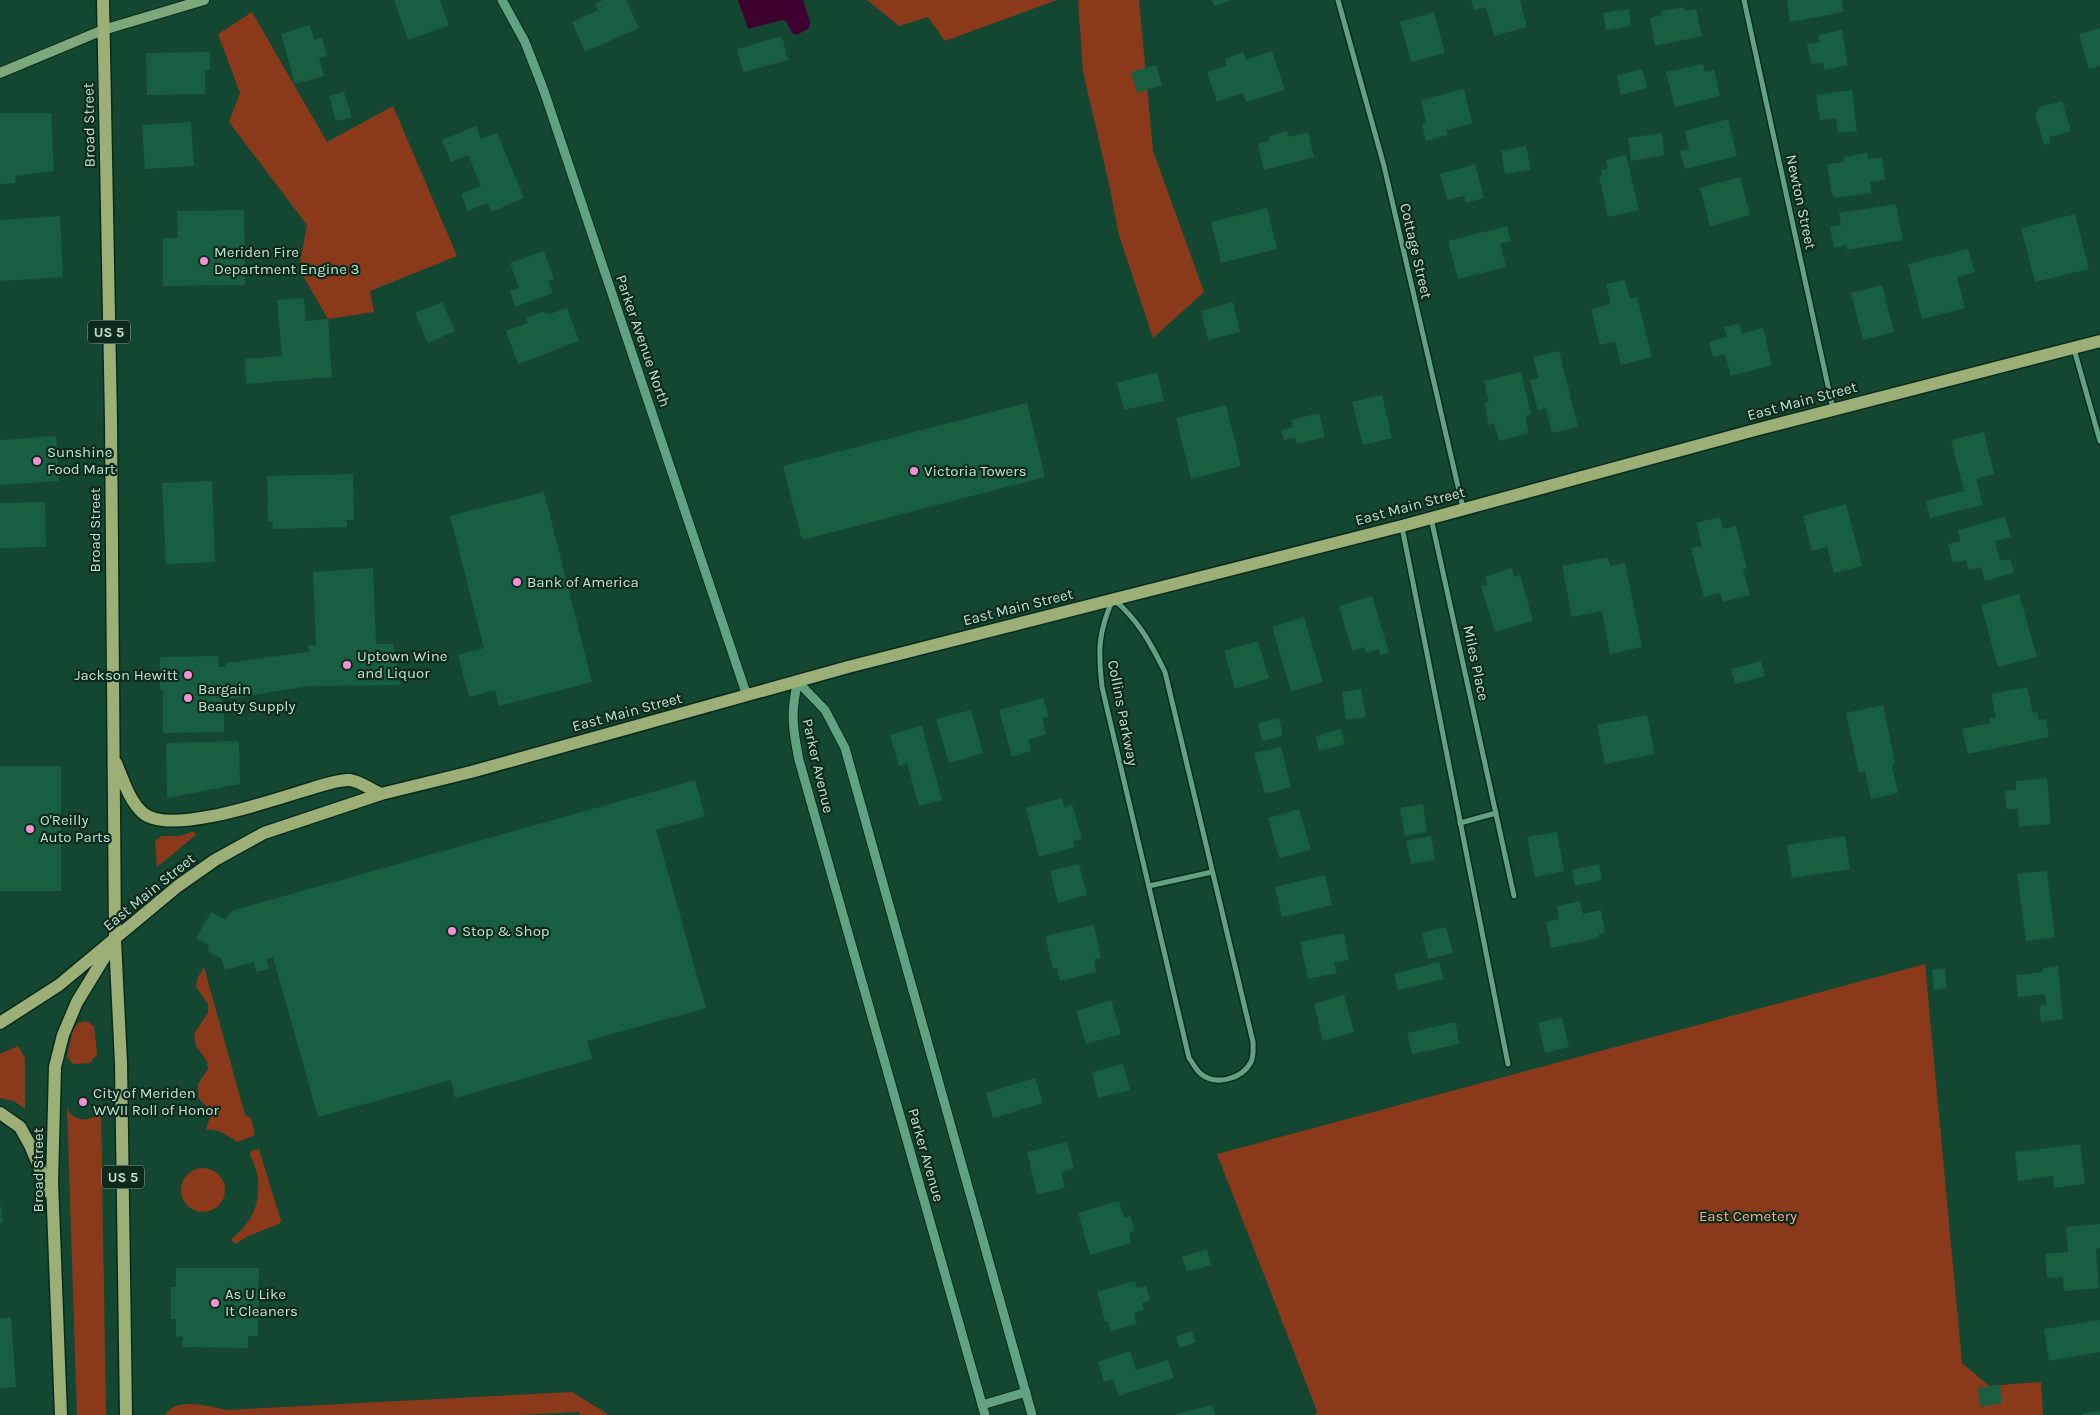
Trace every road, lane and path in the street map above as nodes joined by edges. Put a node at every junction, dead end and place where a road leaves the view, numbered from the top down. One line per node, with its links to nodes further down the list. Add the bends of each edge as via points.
1 (103, 0): 6 (main road, Broad Street / US 5)
2 (204, 0): 6 (main road)
3 (502, 0): 17 (street, Parker Avenue North, via 525,42 544,91)
4 (1338, 0): 12 (street, Cottage Street, via 1384,166)
5 (1744, 0): 10 (street, Newton Street)
6 (103, 30): 7 (main road); 18 (main road, Broad Street / US 5)
7 (0, 73)
8 (2100, 341): 9 (main road, East Main Street)
9 (2074, 348): 10 (main road, East Main Street); 11 (street)
10 (1834, 410): 12 (main road, East Main Street)
11 (2100, 441)
12 (1463, 508): 13 (main road, East Main Street)
13 (1431, 517): 14 (main road, East Main Street); 20 (street, Miles Place)
14 (1402, 526): 15 (main road, East Main Street); 21 (street)
15 (1113, 600): 16 (main road, East Main Street); 22 (street, Collins Parkway, via 1138,622 1165,672); 23 (street, Collins Parkway, via 1100,640 1102,687)
16 (798, 682): 17 (main road, East Main Street); 30 (street, Parker Avenue, via 825,710 845,748); 31 (street, Parker Avenue, via 792,702 792,721 799,760)
17 (747, 696): 19 (main road, East Main Street)
18 (114, 759): 19 (main road, via 131,798 144,814 165,821 186,821 350,780); 25 (main road, Broad Street / US 5)
19 (381, 794): 25 (main road, East Main Street, via 264,833 240,845 178,886)
20 (1496, 813): 21 (street); 24 (street, Miles Place)
21 (1460, 823): 27 (street)
22 (1212, 872): 23 (street); 23 (street, Collins Parkway, via 1253,1042 1252,1060 1244,1073 1231,1078 1214,1080 1200,1074 1190,1058)
23 (1149, 886)
24 (1514, 896)
25 (115, 940): 26 (main road, East Main Street, via 59,985); 29 (main road, Broad Street, via 77,1002 63,1035 55,1067); 33 (main road, Broad Street / US 5, via 121,1063)
26 (0, 1023)
27 (1508, 1064)
28 (0, 1113): 29 (main road, via 20,1128)
29 (53, 1203): 32 (main road, Broad Street)
30 (1026, 1392): 31 (street); 35 (street, Parker Avenue)
31 (982, 1405): 34 (street, Parker Avenue)
32 (61, 1415)
33 (126, 1415)
34 (985, 1415)
35 (1032, 1415)

